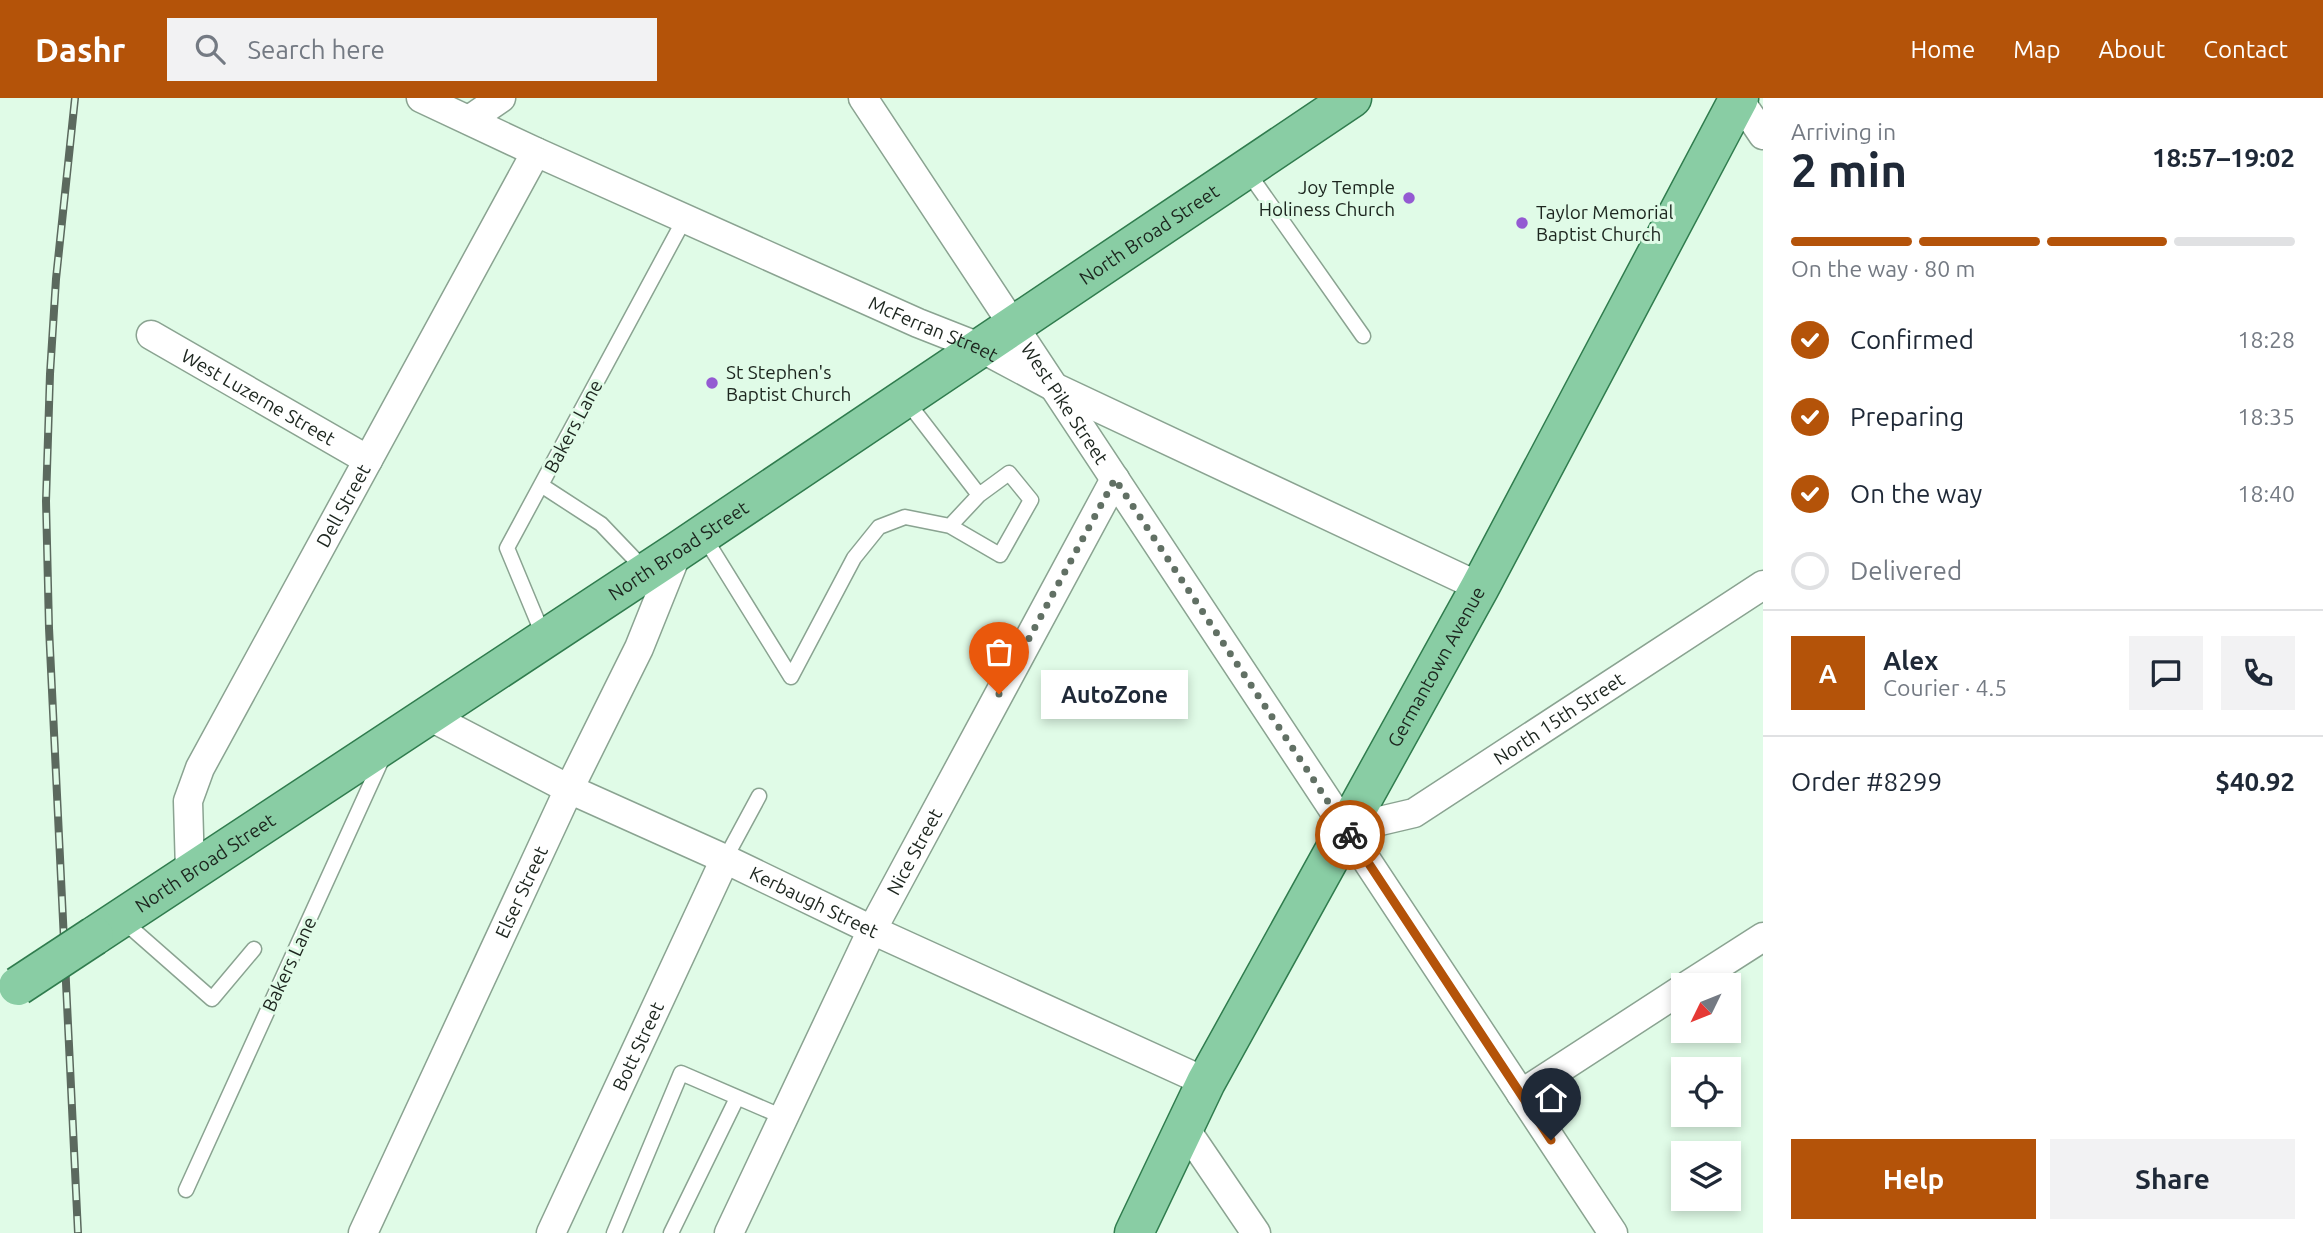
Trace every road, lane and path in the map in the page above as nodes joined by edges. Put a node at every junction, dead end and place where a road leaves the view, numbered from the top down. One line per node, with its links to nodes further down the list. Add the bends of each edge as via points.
1 (421, 98): 6 (street, McFerran Street)
2 (502, 98): 6 (street)
3 (863, 98): 11 (street, West Pike Street)
4 (1352, 98): 9 (main road, North Broad Street)
5 (1739, 98): 7 (street); 25 (main road, Germantown Avenue)
6 (469, 120): 8 (street, McFerran Street)
7 (1763, 135)
8 (536, 152): 10 (street, McFerran Street); 17 (street, Dell Street)
9 (1246, 170): 11 (main road, North Broad Street); 13 (lane)
10 (685, 218): 14 (street, McFerran Street); 19 (lane, Bakers Lane)
11 (1013, 326): 14 (main road, North Broad Street); 15 (street, West Pike Street)
12 (151, 335): 17 (street, West Luzerne Street)
13 (1363, 336)
14 (979, 347): 15 (street, McFerran Street); 16 (main road, North Broad Street)
15 (1054, 387): 18 (street, West Pike Street); 25 (street, McFerran Street)
16 (904, 397): 20 (lane); 22 (main road, North Broad Street)
17 (368, 460): 33 (street, Dell Street, via 200,768 188,801)
18 (1115, 479): 31 (street, West Pike Street); 35 (street, Nice Street)
19 (541, 485): 23 (lane, via 601,524); 26 (lane, Bakers Lane, via 507,548)
20 (979, 495): 21 (lane); 21 (lane, via 1009,472 1031,500 1000,555)
21 (950, 526): 22 (lane, via 905,517 879,527 854,558 791,677)
22 (690, 542): 23 (main road, North Broad Street); 29 (street, Elser Street)
23 (646, 572): 26 (main road, North Broad Street)
24 (1763, 585): 31 (street, North 15th Street, via 1414,813)
25 (1480, 587): 31 (main road, Germantown Avenue)
26 (545, 638): 27 (main road, North Broad Street)
27 (427, 715): 28 (main road, North Broad Street); 29 (street, Kerbaugh Street)
28 (393, 737): 33 (main road, North Broad Street); 46 (lane, Bakers Lane)
29 (569, 789): 32 (street, Kerbaugh Street); 47 (street, Elser Street)
30 (759, 796): 32 (lane)
31 (1346, 829): 41 (main road, Germantown Avenue); 42 (street, West Pike Street)
32 (725, 859): 35 (street, Kerbaugh Street); 48 (street, Bott Street)
33 (190, 871): 34 (main road, North Broad Street)
34 (107, 927): 37 (lane, via 212,999); 39 (main road, North Broad Street, bridge)
35 (872, 930): 41 (street, Kerbaugh Street); 44 (street, Nice Street)
36 (1763, 937): 38 (street)
37 (254, 949)
38 (1707, 973)
39 (7, 987)
40 (1671, 996): 42 (street)
41 (1206, 1082): 45 (main road, Germantown Avenue)
42 (1521, 1094): 54 (street, West Pike Street)
43 (737, 1098): 44 (lane); 49 (lane, via 681,1073); 50 (lane)
44 (783, 1118): 51 (street, Nice Street)
45 (1184, 1127): 52 (main road, Germantown Avenue); 53 (street)
46 (186, 1190)
47 (363, 1233)
48 (551, 1233)
49 (614, 1233)
50 (671, 1233)
51 (729, 1233)
52 (1133, 1233)
53 (1256, 1233)
54 (1613, 1233)

